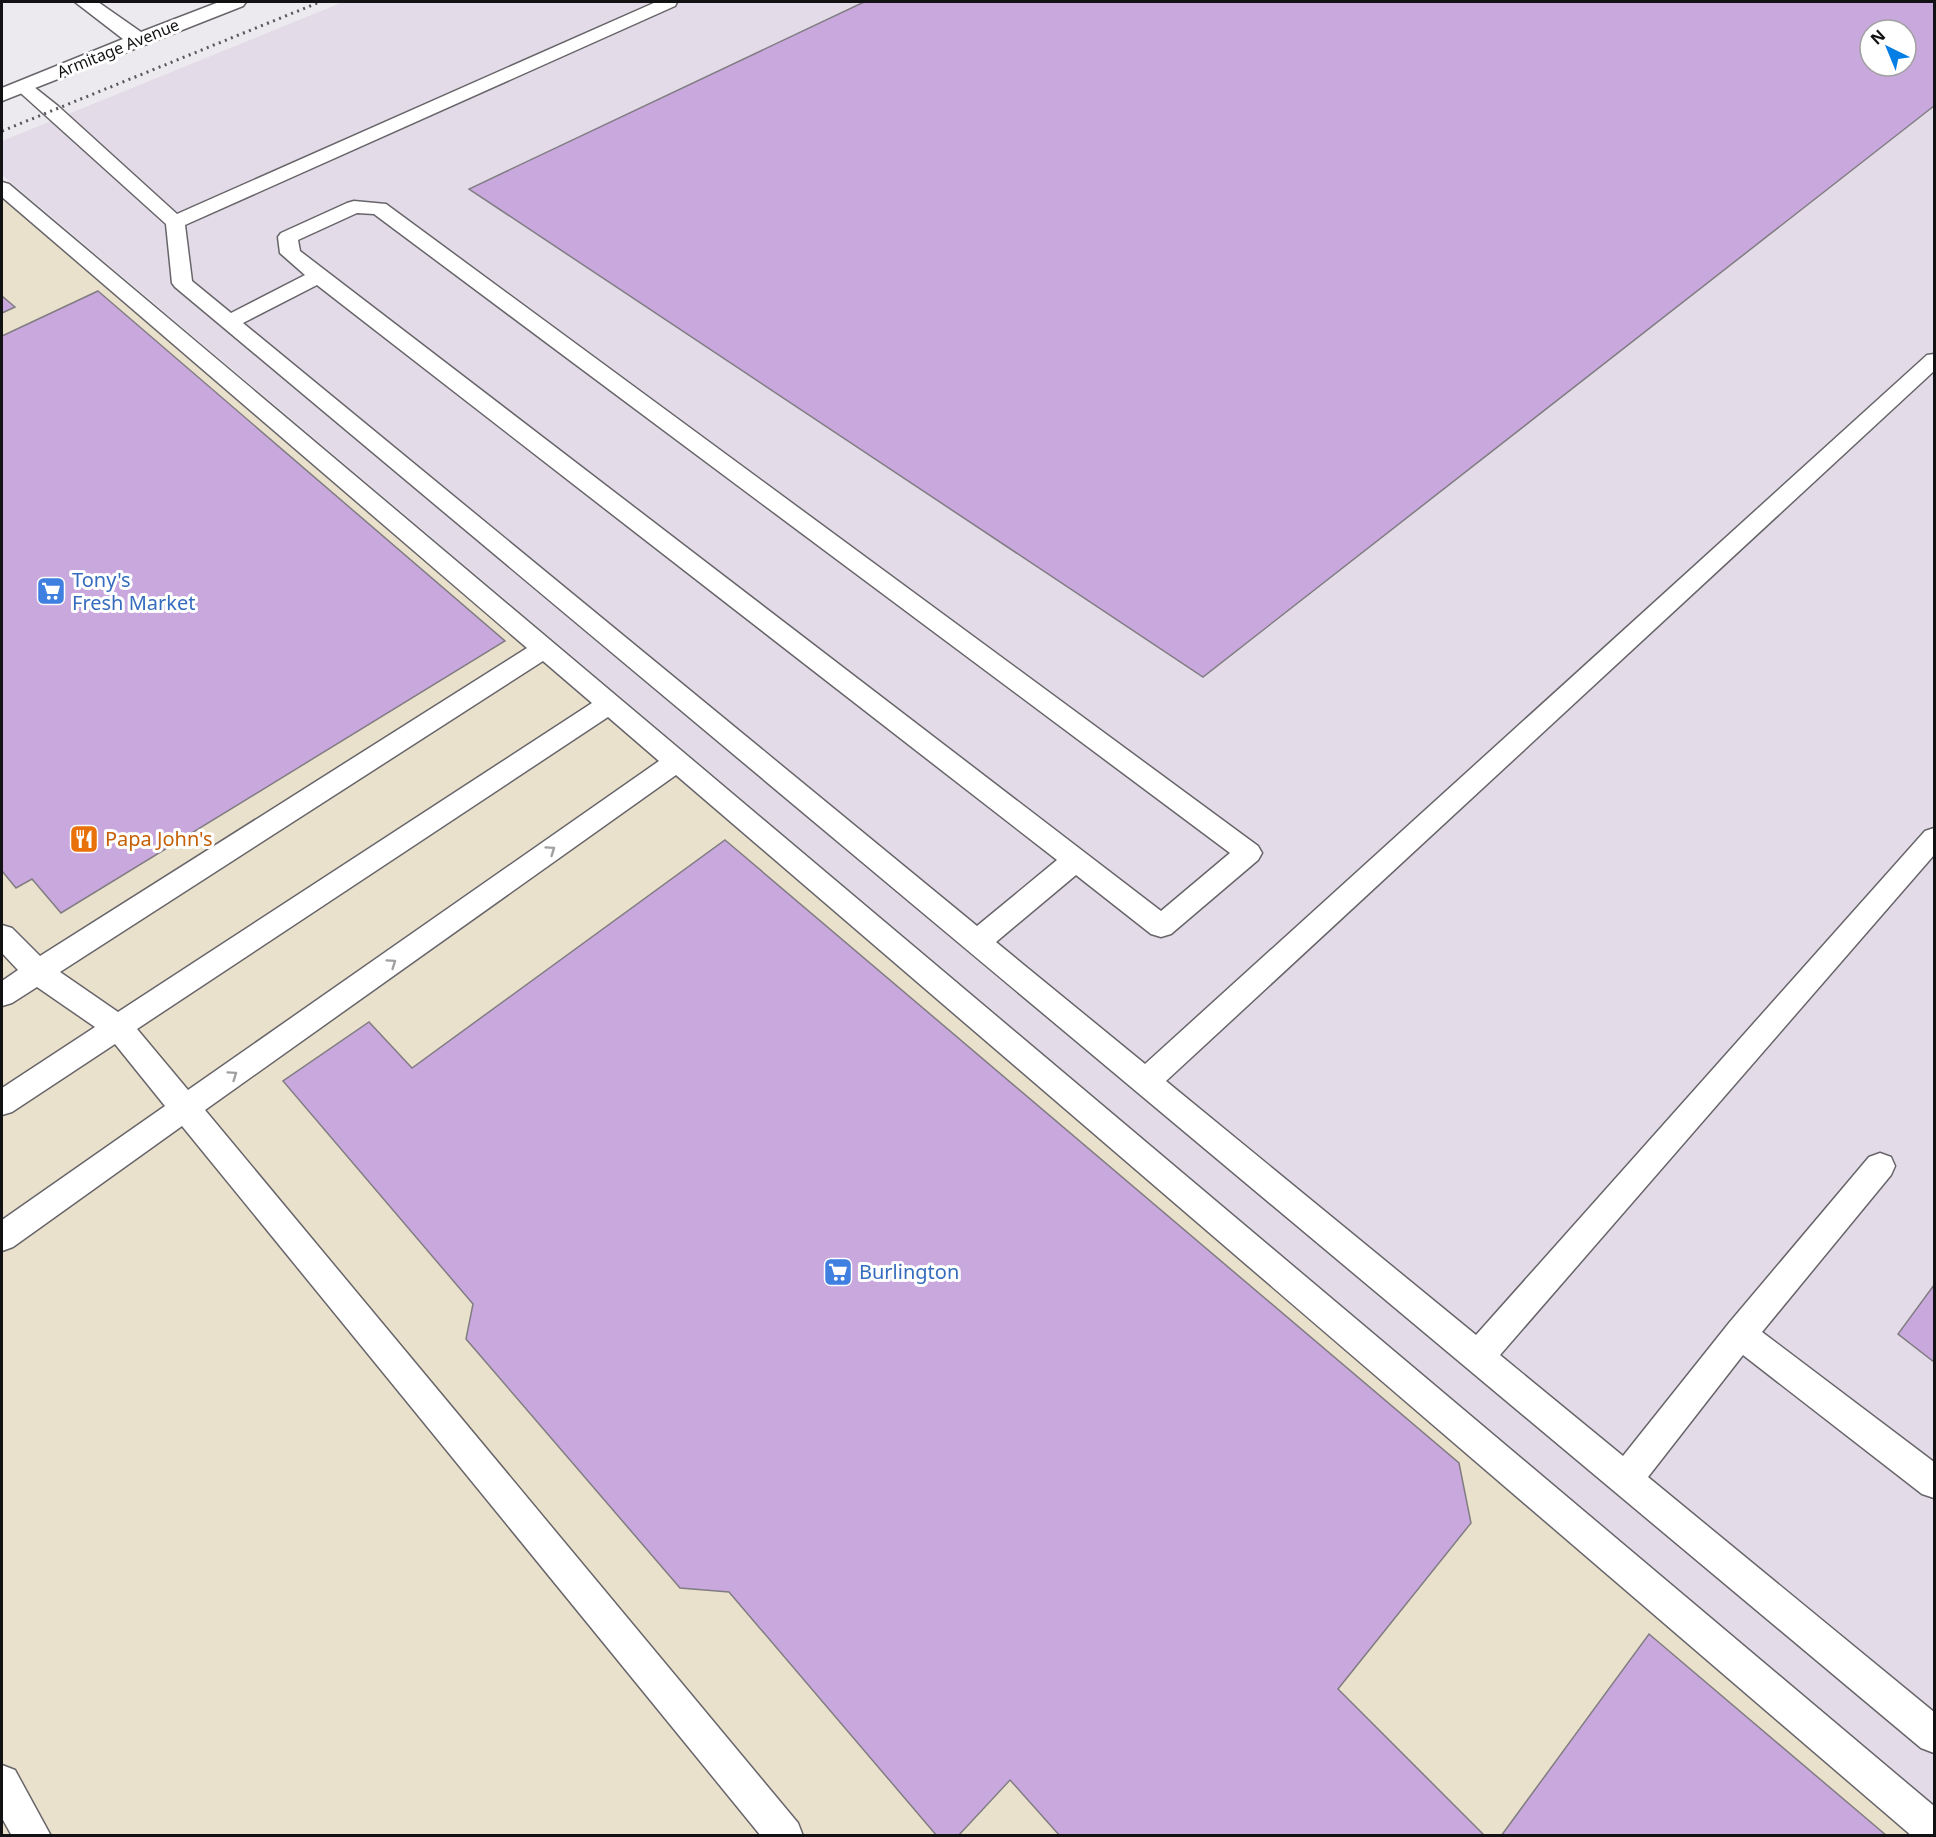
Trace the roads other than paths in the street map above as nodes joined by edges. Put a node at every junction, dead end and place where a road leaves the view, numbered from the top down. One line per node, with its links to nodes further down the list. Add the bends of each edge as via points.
1 (85, 2): 4 (street)
2 (236, 2): 4 (street, Armitage Avenue)
3 (669, 2): 7 (lane)
4 (138, 40): 5 (street, Armitage Avenue)
5 (12, 91): 7 (lane, via 52,110)
6 (2, 188): 11 (lane)
7 (175, 222): 9 (lane, via 182,283)
8 (318, 276): 9 (lane); 15 (lane); 15 (lane, via 290,254 288,237 354,207 379,208 1249,854 1161,926)
9 (230, 322): 17 (lane)
10 (1935, 360): 21 (lane)
11 (544, 650): 12 (lane); 18 (lane)
12 (609, 704): 13 (lane); 20 (lane)
13 (676, 762): 23 (lane, one-way to 13); 32 (lane)
14 (1935, 838): 27 (lane)
15 (1076, 860): 17 (lane)
16 (2, 936): 18 (lane)
17 (977, 942): 21 (lane)
18 (39, 973): 19 (lane); 20 (lane)
19 (2, 995)
20 (118, 1027): 22 (lane); 23 (lane)
21 (1146, 1081): 27 (lane)
22 (2, 1103)
23 (185, 1109): 25 (lane); 34 (lane)
24 (1880, 1166): 26 (lane)
25 (2, 1237)
26 (1740, 1334): 28 (lane); 29 (lane)
27 (1478, 1356): 28 (lane)
28 (1626, 1479): 30 (lane)
29 (1935, 1482)
30 (1935, 1735)
31 (2, 1782): 33 (lane)
32 (1935, 1830)
33 (33, 1836)
34 (785, 1836)

